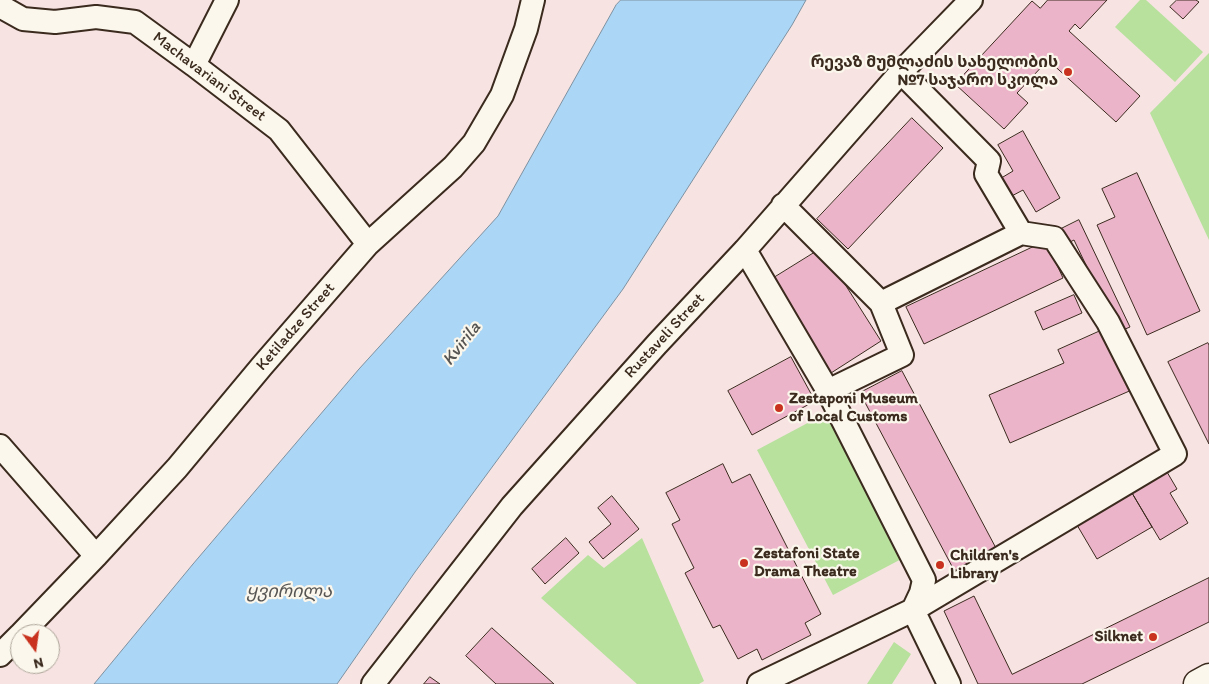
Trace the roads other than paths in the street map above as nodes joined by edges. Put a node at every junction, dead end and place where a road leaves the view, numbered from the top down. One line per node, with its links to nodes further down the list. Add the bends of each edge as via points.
1 (227, 0): 5 (street)
2 (533, 0): 9 (street, Ketiladze Street, via 526,30 502,95 474,143 453,167)
3 (971, 0): 6 (street, Rustaveli Street)
4 (0, 6): 5 (street, Machavariani Street, via 23,19 55,22 96,17 136,22)
5 (194, 65): 9 (street, Machavariani Street, via 279,130)
6 (901, 72): 7 (street, Rustaveli Street); 8 (street, via 989,161 986,174)
7 (783, 205): 10 (street, Rustaveli Street); 11 (street)
8 (1021, 233): 11 (street); 15 (street, via 1054,238 1108,322 1175,454)
9 (368, 244): 14 (street, Ketiladze Street, via 178,468)
10 (745, 250): 12 (street); 20 (street, Rustaveli Street, via 512,506)
11 (881, 303): 12 (street, via 902,356)
12 (828, 391): 15 (street, via 924,580)
13 (0, 446): 14 (street)
14 (96, 556): 16 (street, Ketiladze Street)
15 (913, 610): 21 (street); 22 (street)
16 (30, 624)
17 (10, 644): 18 (street, Ketiladze Street)
18 (0, 655)
19 (1209, 678): 23 (main road)
20 (373, 684)
21 (759, 684)
22 (949, 684)
23 (1198, 684)

